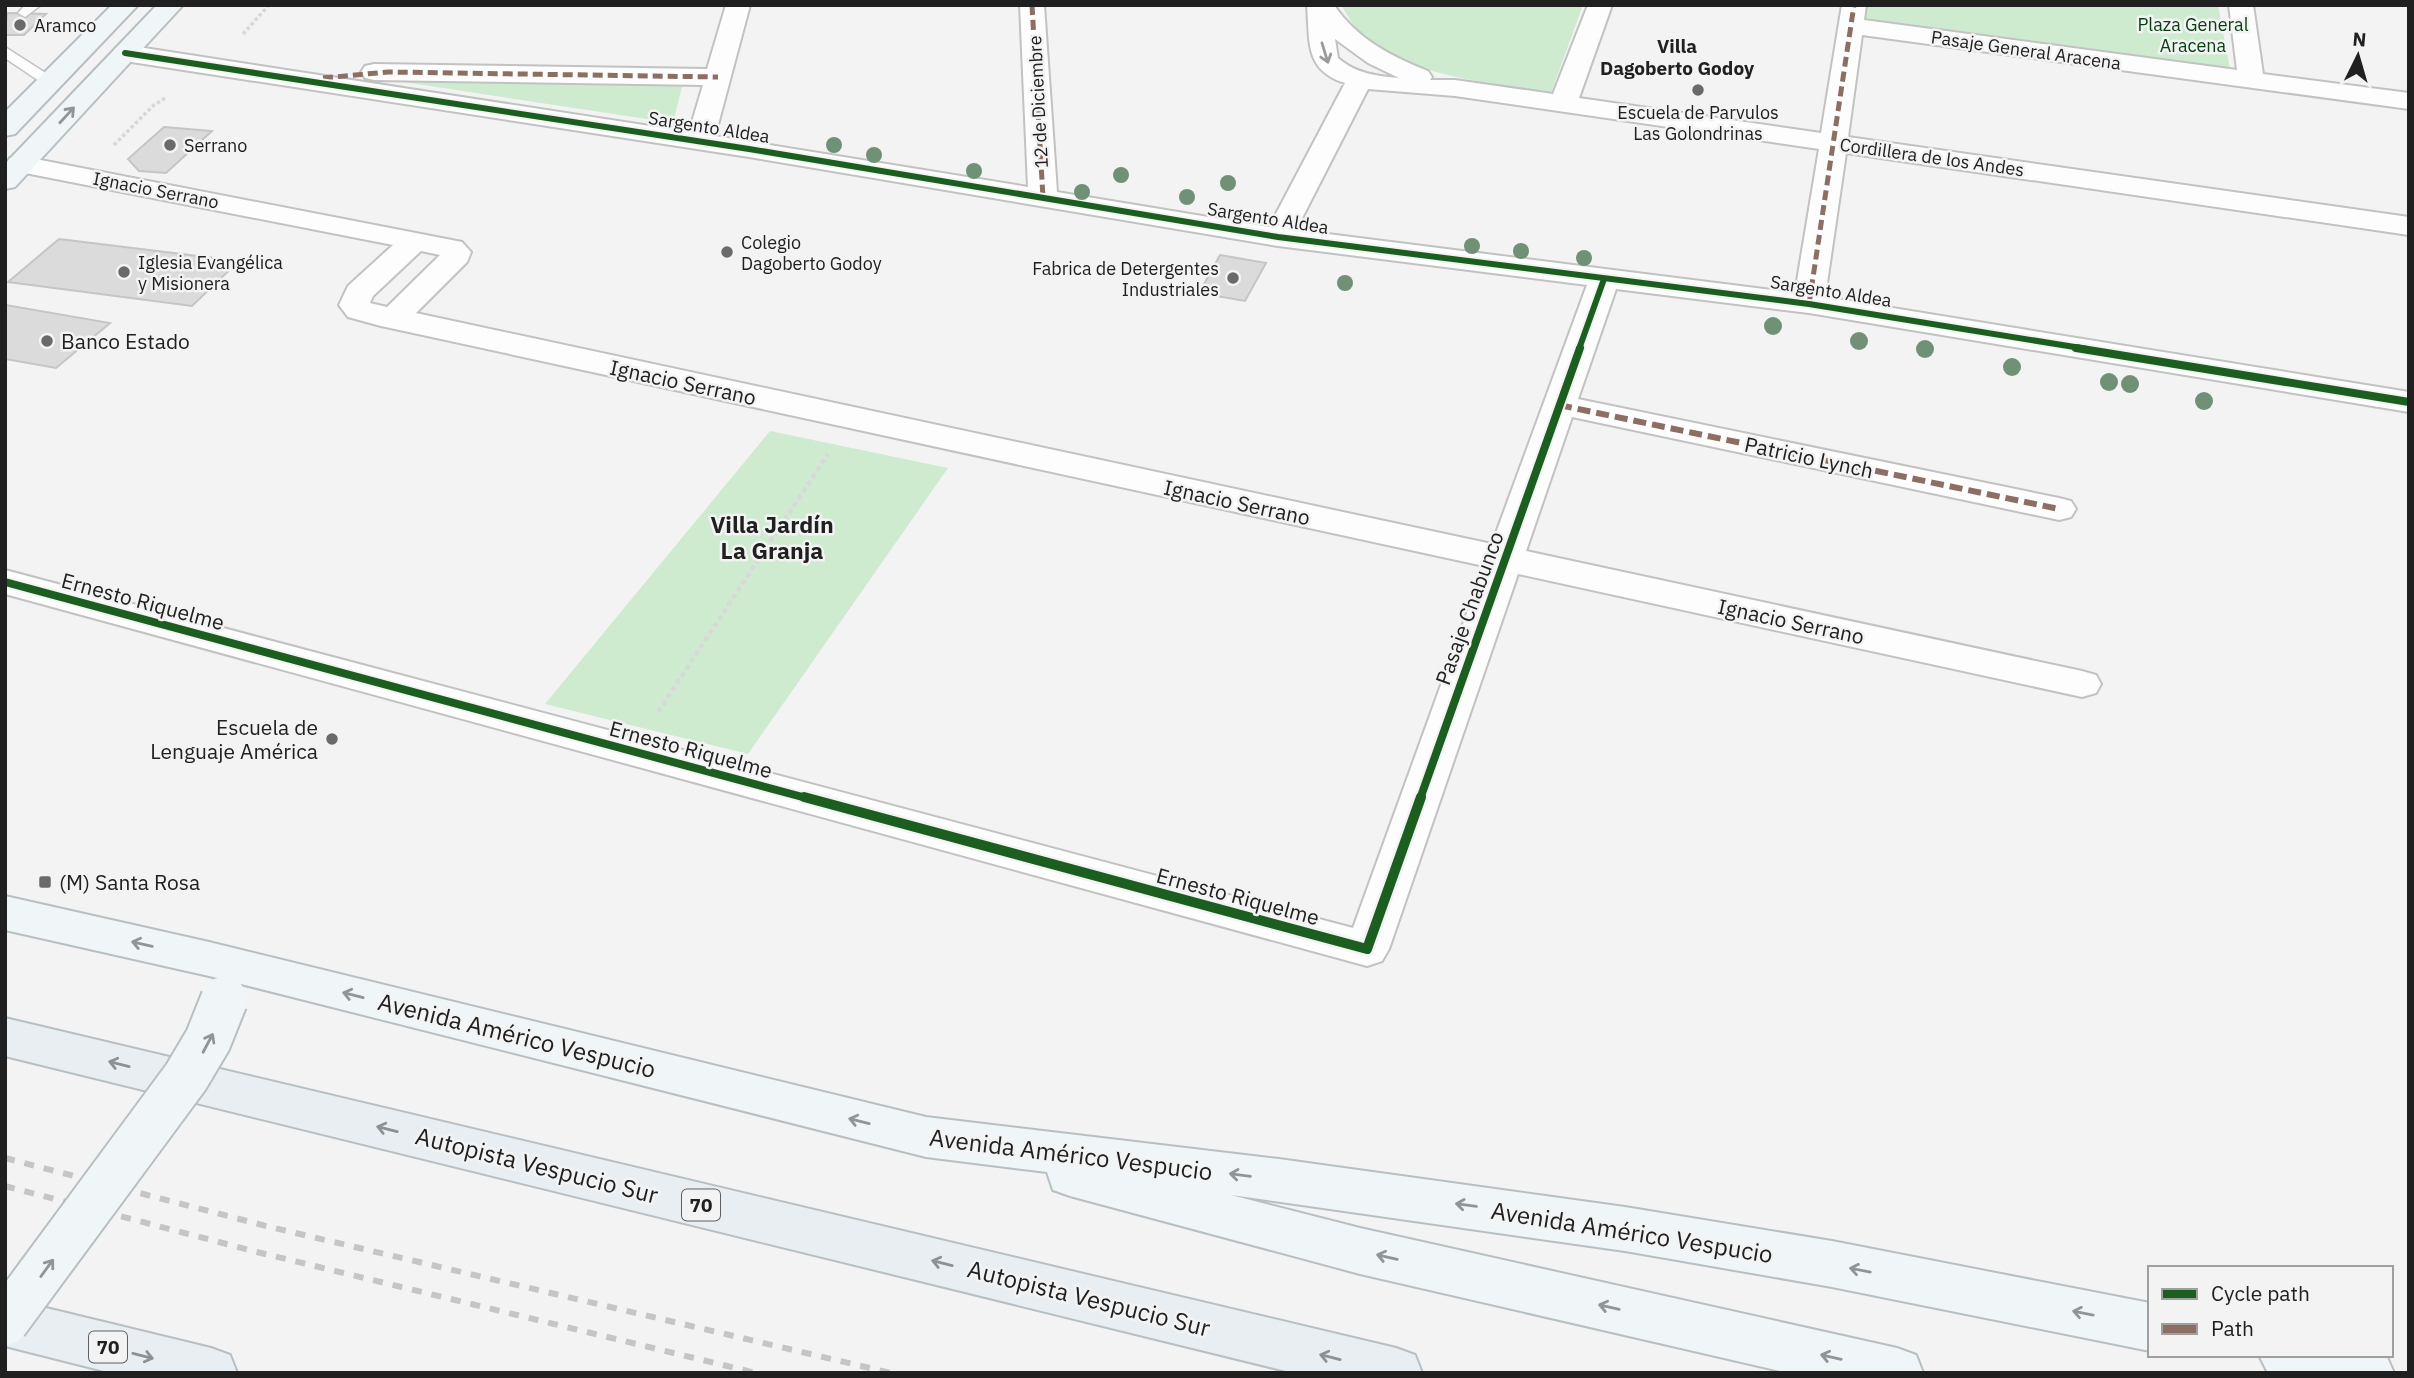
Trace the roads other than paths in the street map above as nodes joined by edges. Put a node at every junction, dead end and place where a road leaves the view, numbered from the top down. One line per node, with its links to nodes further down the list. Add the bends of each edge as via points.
1 (127, 5): 14 (main road)
2 (171, 5): 10 (main road)
3 (737, 5): 11 (street)
4 (1032, 5): 23 (street, 12 de Diciembre)
5 (1321, 5): 12 (street, one-way to 12, via 1325,60 1340,73); 16 (street, Cordillera de los Andes, via 1348,39 1382,61)
6 (1600, 5): 18 (street)
7 (2241, 5): 13 (street)
8 (1852, 16): 13 (street, Pasaje General Aracena); 21 (street)
9 (5, 51): 14 (lane)
10 (125, 53): 15 (street, Sargento Aldea); 22 (main road, one-way to 10)
11 (718, 77): 15 (street, Sargento Aldea, via 388,72); 20 (street)
12 (1360, 80): 16 (street, Cordillera de los Andes); 25 (street)
13 (2251, 80): 17 (street, Pasaje General Aracena)
14 (50, 82): 19 (main road)
15 (308, 82): 20 (street, Sargento Aldea)
16 (1455, 88): 18 (street, Cordillera de los Andes)
17 (2409, 101)
18 (1563, 104): 21 (street, Cordillera de los Andes)
19 (5, 128)
20 (701, 141): 23 (street, Sargento Aldea)
21 (1833, 143): 24 (street, Cordillera de los Andes); 27 (street)
22 (13, 172): 31 (street, Ignacio Serrano, via 100,180 416,240 354,299 359,310 392,319)
23 (1043, 198): 25 (street, Sargento Aldea)
24 (2409, 226)
25 (1278, 237): 26 (street, Sargento Aldea)
26 (1604, 279): 27 (street, Sargento Aldea); 29 (street, Pasaje Chabunco)
27 (1809, 304): 28 (street, Sargento Aldea)
28 (2409, 402)
29 (1559, 405): 30 (street, Patricio Lynch); 31 (street, Pasaje Chabunco)
30 (2059, 509)
31 (1505, 559): 33 (street, Ignacio Serrano); 35 (street, Pasaje Chabunco)
32 (5, 582): 35 (street, Ernesto Riquelme)
33 (2081, 684)
34 (5, 913): 36 (main road, Avenida Américo Vespucio, one-way to 34)
35 (1367, 949)
36 (216, 979): 38 (main road, Avenida Américo Vespucio, one-way to 36); 39 (main road, one-way to 36, bridge, via 193,1067 218,1023)
37 (5, 1037): 43 (highway, Autopista Vespucio Sur / 70, one-way to 37)
38 (926, 1137): 40 (main road, Avenida Américo Vespucio, one-way to 38, via 1625,1228 1292,1181); 44 (main road, one-way to 38, via 1360,1251)
39 (5, 1322): 42 (highway, 70, one-way to 42)
40 (2148, 1327)
41 (2294, 1357): 45 (main road)
42 (211, 1373)
43 (1396, 1373)
44 (1897, 1373)
45 (2368, 1373)

